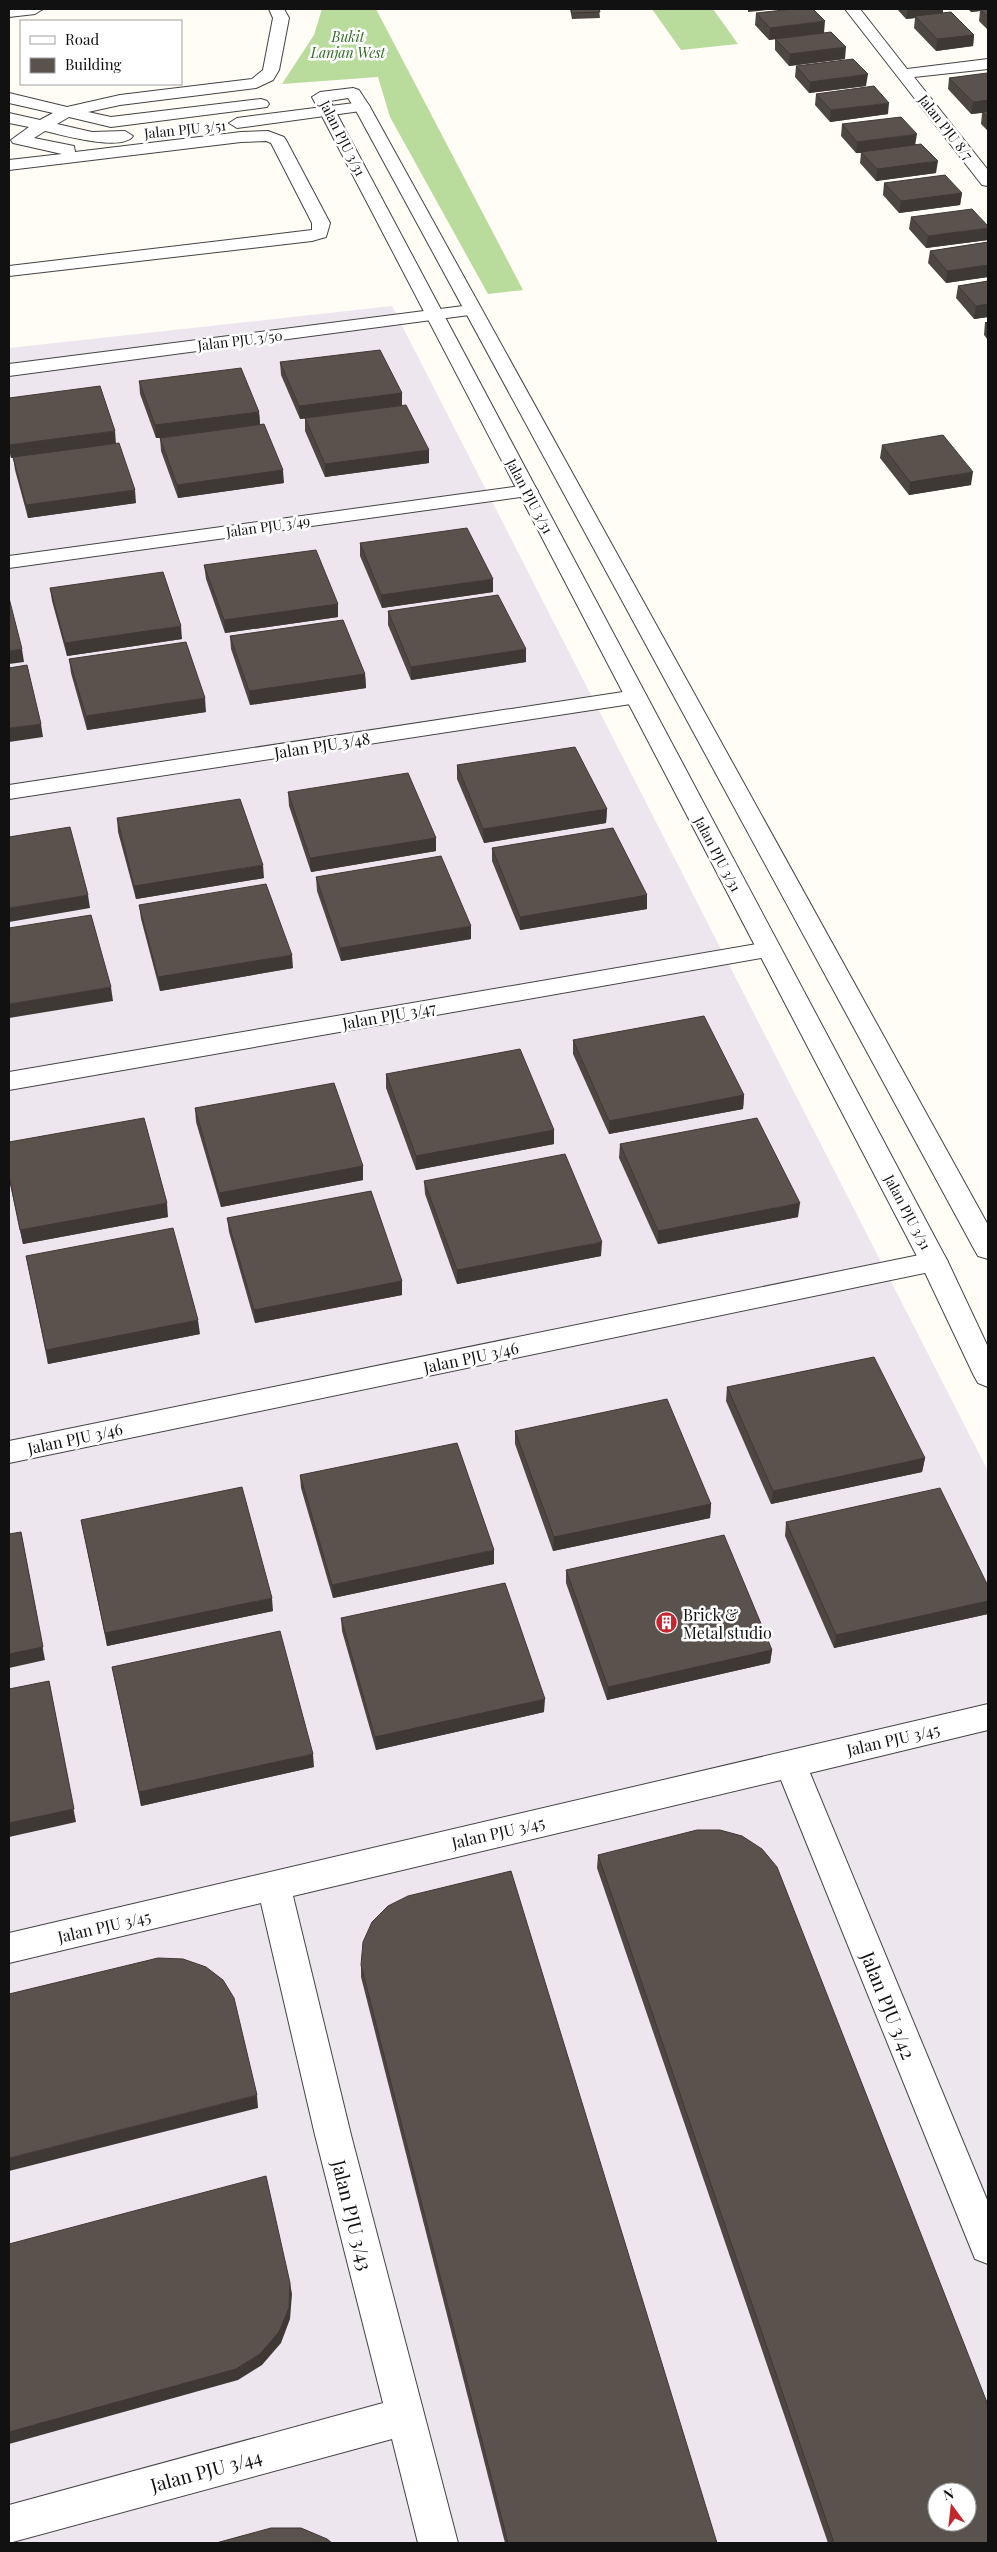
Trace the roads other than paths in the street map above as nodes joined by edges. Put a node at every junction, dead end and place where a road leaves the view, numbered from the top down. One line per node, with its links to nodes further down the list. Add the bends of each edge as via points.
1 (35, 9): 4 (street)
2 (277, 9): 11 (street, via 280,18 271,70 267,77 256,83 120,100)
3 (852, 9): 6 (street, Jalan PJU 8/7)
4 (9, 12)
5 (988, 64): 6 (street, Jalan PJU 8/7)
6 (903, 74): 17 (street, Jalan PJU 8/7)
7 (320, 97): 9 (street, Jalan PJU 3/31, via 353,93); 10 (street, Jalan PJU 3/31); 11 (street, Jalan PJU 3/51, via 110,122)
8 (9, 98): 11 (street, Jalan PJU 3/51)
9 (362, 107): 10 (street, Jalan PJU 3/51); 19 (street, Jalan PJU 3/31)
10 (329, 111): 13 (street, Jalan PJU 3/51, via 104,138); 20 (street, Jalan PJU 3/31)
11 (66, 112): 13 (street)
12 (9, 118): 13 (street, Jalan PJU 3/51)
13 (43, 126): 14 (street)
14 (14, 139): 15 (street)
15 (92, 155): 16 (street); 18 (street, via 268,136 278,140 321,222 320,233)
16 (9, 165)
17 (986, 176)
18 (9, 271)
19 (471, 310): 20 (street, Jalan PJU 3/50); 28 (street, Jalan PJU 3/31, via 818,932)
20 (435, 314): 21 (street, Jalan PJU 3/50); 22 (street, Jalan PJU 3/31)
21 (9, 370)
22 (528, 491): 23 (street, Jalan PJU 3/49); 24 (street, Jalan PJU 3/31)
23 (9, 562)
24 (636, 697): 25 (street, Jalan PJU 3/48); 26 (street, Jalan PJU 3/31)
25 (9, 792)
26 (769, 950): 27 (street, Jalan PJU 3/47); 29 (street, Jalan PJU 3/31)
27 (9, 1081)
28 (988, 1249)
29 (934, 1262): 30 (street, Jalan PJU 3/31); 31 (street, Jalan PJU 3/46)
30 (988, 1376)
31 (9, 1452)
32 (988, 1717): 33 (street, Jalan PJU 3/45)
33 (790, 1763): 34 (street, Jalan PJU 3/45); 36 (street, Jalan PJU 3/42)
34 (274, 1886): 35 (street, Jalan PJU 3/45); 37 (street, Jalan PJU 3/43)
35 (9, 1948)
36 (988, 2246)
37 (404, 2416): 38 (street, Jalan PJU 3/44); 39 (street, Jalan PJU 3/43)
38 (9, 2525)
39 (438, 2543)

